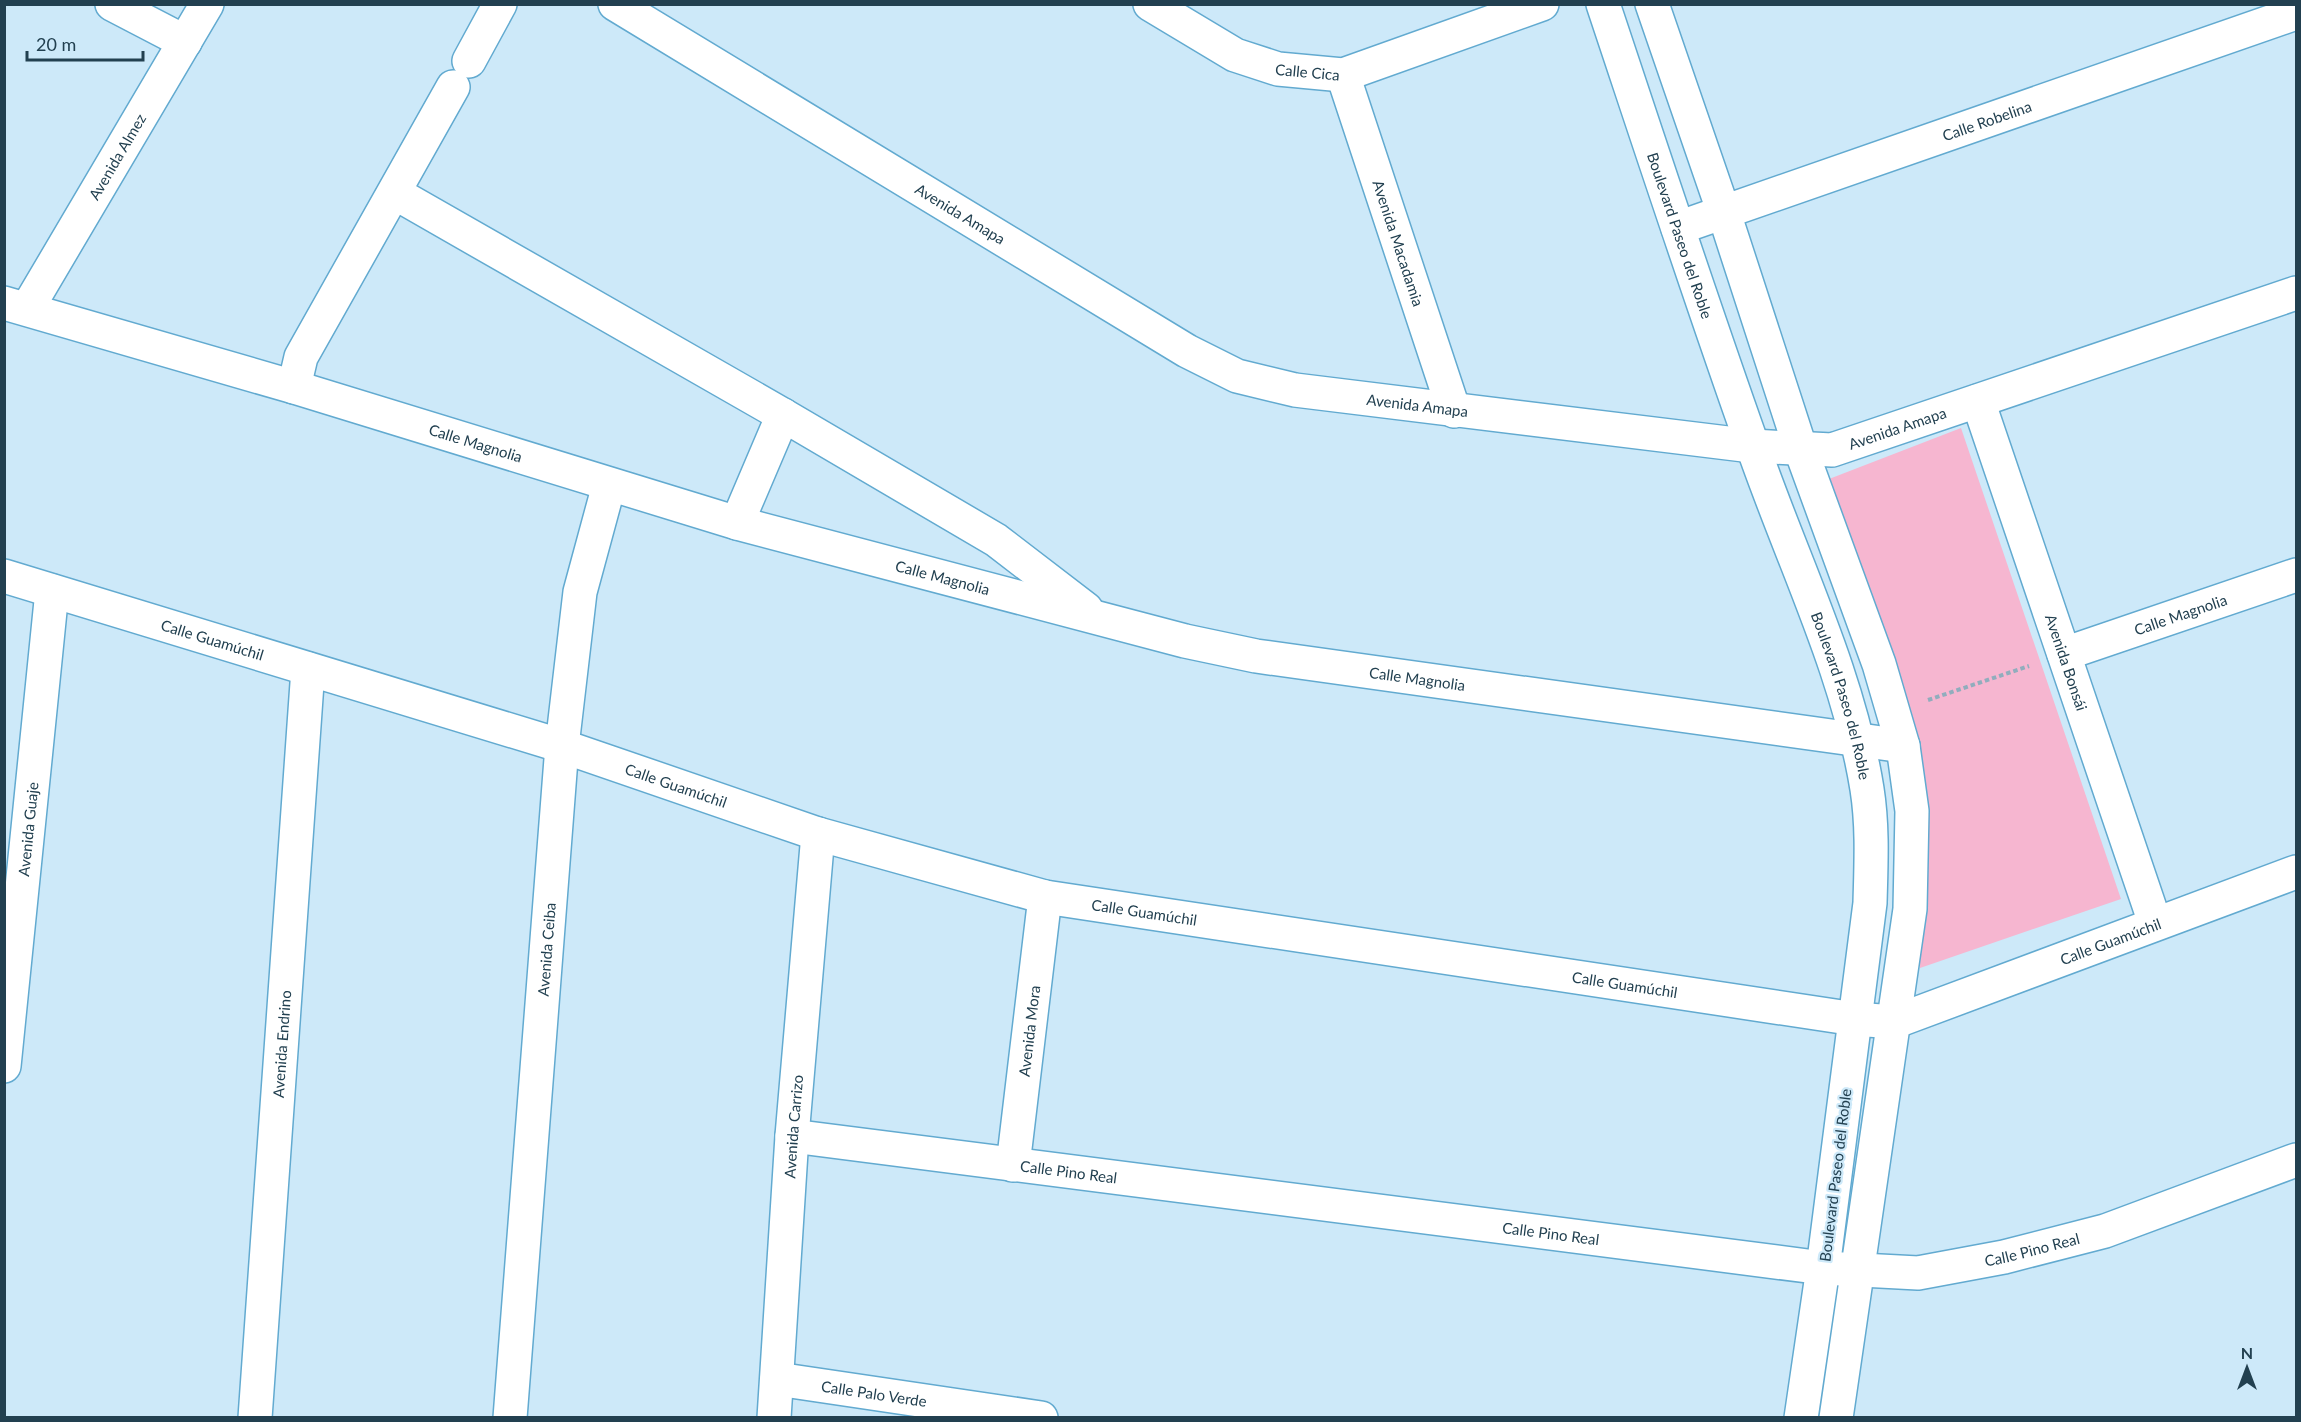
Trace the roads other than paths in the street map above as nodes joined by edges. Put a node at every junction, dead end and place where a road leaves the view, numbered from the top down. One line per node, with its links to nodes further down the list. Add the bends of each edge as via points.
1 (112, 4): 10 (street)
2 (207, 4): 10 (street, Avenida Almez)
3 (500, 4): 12 (street)
4 (615, 4): 19 (street, Avenida Amapa, via 1187,351 1237,376 1295,390)
5 (1150, 4): 11 (street, Calle Cica, via 1235,55 1278,69)
6 (1542, 4): 11 (street, Calle Cica)
7 (1603, 4): 14 (street, Boulevard Paseo del Roble)
8 (1652, 4): 13 (street)
9 (2296, 13): 13 (street, Calle Robelina)
10 (185, 42): 16 (street, Avenida Almez)
11 (1344, 75): 19 (street, Avenida Macadamia)
12 (395, 193): 17 (street, via 301,357); 20 (street)
13 (1724, 213): 14 (street, Calle Robelina); 22 (street)
14 (1678, 228): 21 (street, Boulevard Paseo del Roble)
15 (2296, 293): 18 (street, Avenida Amapa)
16 (16, 306): 17 (street, Calle Magnolia)
17 (294, 387): 23 (street, Calle Magnolia)
18 (1978, 401): 22 (street, Avenida Amapa, via 1832,450); 29 (street, Avenida Bonsái)
19 (1454, 411): 21 (street, Avenida Amapa)
20 (783, 415): 24 (street); 28 (street, via 996,540)
21 (1752, 446): 22 (street, Avenida Amapa); 31 (street, Boulevard Paseo del Roble, via 1803,576)
22 (1800, 450): 33 (street, via 1875,653)
23 (609, 485): 24 (street, Calle Magnolia); 32 (street, Avenida Ceiba, via 580,592)
24 (737, 523): 28 (street, Calle Magnolia)
25 (2296, 575): 29 (street, Calle Magnolia)
26 (4, 576): 27 (street, Calle Guamúchil)
27 (52, 591): 30 (street, Calle Guamúchil); 40 (street, Avenida Guaje)
28 (1100, 619): 31 (street, Calle Magnolia, via 1256,656)
29 (2064, 654): 37 (street, Avenida Bonsái)
30 (308, 669): 32 (street, Calle Guamúchil); 47 (street, Avenida Endrino)
31 (1857, 739): 33 (street, Calle Magnolia); 38 (street, Boulevard Paseo del Roble, via 1868,791 1872,843 1870,903)
32 (562, 746): 34 (street, Calle Guamúchil); 48 (street, Avenida Ceiba)
33 (1903, 746): 39 (street, via 1912,811 1910,909)
34 (818, 834): 36 (street, Calle Guamúchil); 41 (street, Avenida Carrizo)
35 (2296, 872): 37 (street, Calle Guamúchil)
36 (1045, 897): 38 (street, Calle Guamúchil); 43 (street, Avenida Mora)
37 (2155, 923): 39 (street, Calle Guamúchil)
38 (1855, 1019): 39 (street, Calle Guamúchil); 44 (street, Boulevard Paseo del Roble)
39 (1894, 1022): 45 (street)
40 (4, 1066)
41 (792, 1137): 43 (street, Calle Pino Real); 46 (street, Avenida Carrizo)
42 (2296, 1160): 45 (street, Calle Pino Real, via 2083,1237 1918,1273)
43 (1013, 1165): 44 (street, Calle Pino Real)
44 (1823, 1268): 45 (street, Calle Pino Real); 51 (street, Boulevard Paseo del Roble)
45 (1859, 1271): 52 (street)
46 (777, 1379): 49 (street, Avenida Carrizo); 50 (street, Calle Palo Verde)
47 (255, 1418)
48 (510, 1418)
49 (774, 1418)
50 (1041, 1418)
51 (1801, 1418)
52 (1836, 1418)

